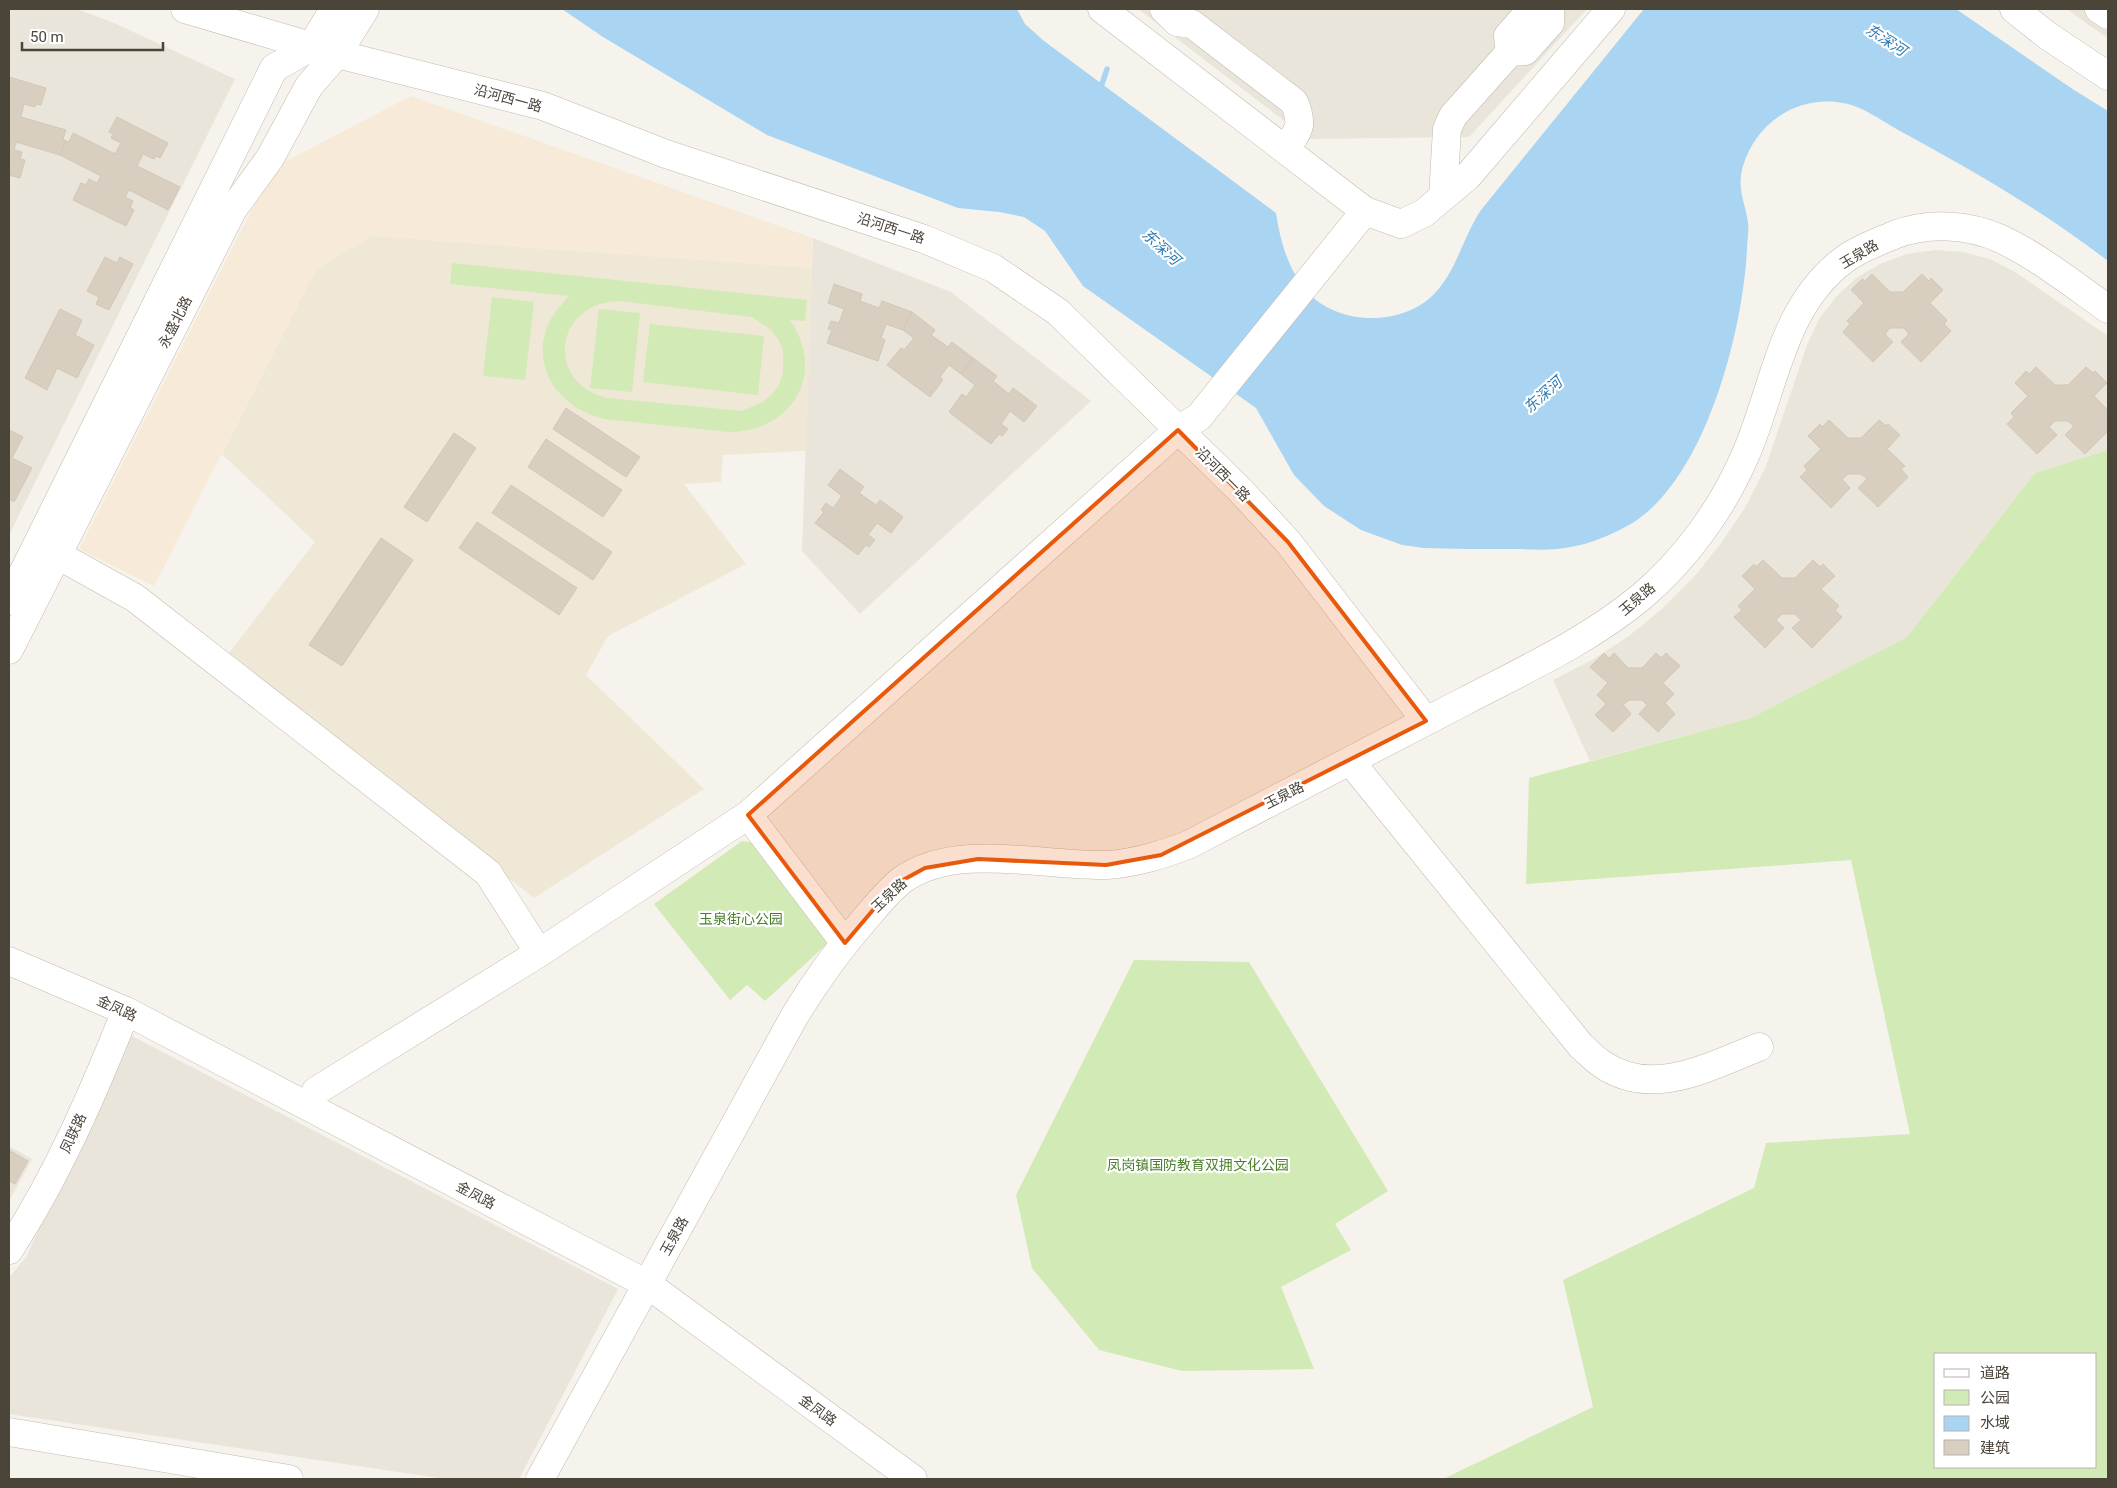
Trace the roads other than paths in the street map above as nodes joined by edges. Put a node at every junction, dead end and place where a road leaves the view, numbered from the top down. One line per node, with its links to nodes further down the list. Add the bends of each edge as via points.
1 (185, 9): 13 (street, 沿河西一路)
2 (334, 9): 13 (street, 永盛北路)
3 (364, 9): 15 (street, 永盛北路)
4 (1102, 9): 17 (street)
5 (1164, 9): 12 (street, via 1176,22)
6 (1532, 9): 14 (street, via 1508,36)
7 (1550, 9): 14 (street, via 1550,23 1525,50)
8 (1612, 9): 18 (street, via 1468,176)
9 (2014, 9): 16 (street)
10 (2099, 9): 11 (street)
11 (2108, 15)
12 (1191, 16): 17 (street, via 1294,102 1300,115 1299,131)
13 (311, 46): 15 (street, 沿河西一路); 23 (street, 永盛北路, via 274,68)
14 (1510, 52): 18 (street, via 1453,116 1447,129)
15 (337, 54): 21 (street, 沿河西一路, via 543,106 666,154 960,253 993,268 1058,312); 22 (street, 永盛北路, via 309,86 270,158 233,209)
16 (2108, 76)
17 (1285, 149): 19 (street)
18 (1443, 198): 19 (street, via 1424,213 1401,224)
19 (1365, 211): 21 (street, via 1199,417)
20 (2108, 309): 25 (street, 玉泉路, via 2026,253 1999,238 1966,228 1935,226 1903,232 1846,259 1818,284 1798,311 1745,457 1725,496 1669,572 1604,626)
21 (1178, 430): 25 (street, 沿河西一路, via 1288,542); 27 (street)
22 (56, 554): 24 (street, 永盛北路); 29 (street, via 135,598 488,873)
23 (9, 601)
24 (9, 650)
25 (1426, 721): 26 (street, 玉泉路)
26 (1350, 761): 28 (street, 玉泉路, via 1188,845 1136,862 1090,864 978,859 924,868 903,880 884,897); 32 (street, via 1581,1046 1602,1065 1626,1076 1652,1081 1678,1077)
27 (748, 815): 28 (street); 29 (street)
28 (845, 943): 35 (street, 玉泉路, via 817,978 794,1017)
29 (539, 953): 33 (street)
30 (9, 961): 31 (street, 金凤路)
31 (126, 1011): 34 (street, 凤联路, via 64,1152); 35 (street, 金凤路)
32 (1760, 1047)
33 (316, 1091)
34 (9, 1250)
35 (647, 1284): 38 (street, 玉泉路); 39 (street, 金凤路)
36 (9, 1432): 37 (street)
37 (289, 1479)
38 (540, 1479)
39 (913, 1479)

